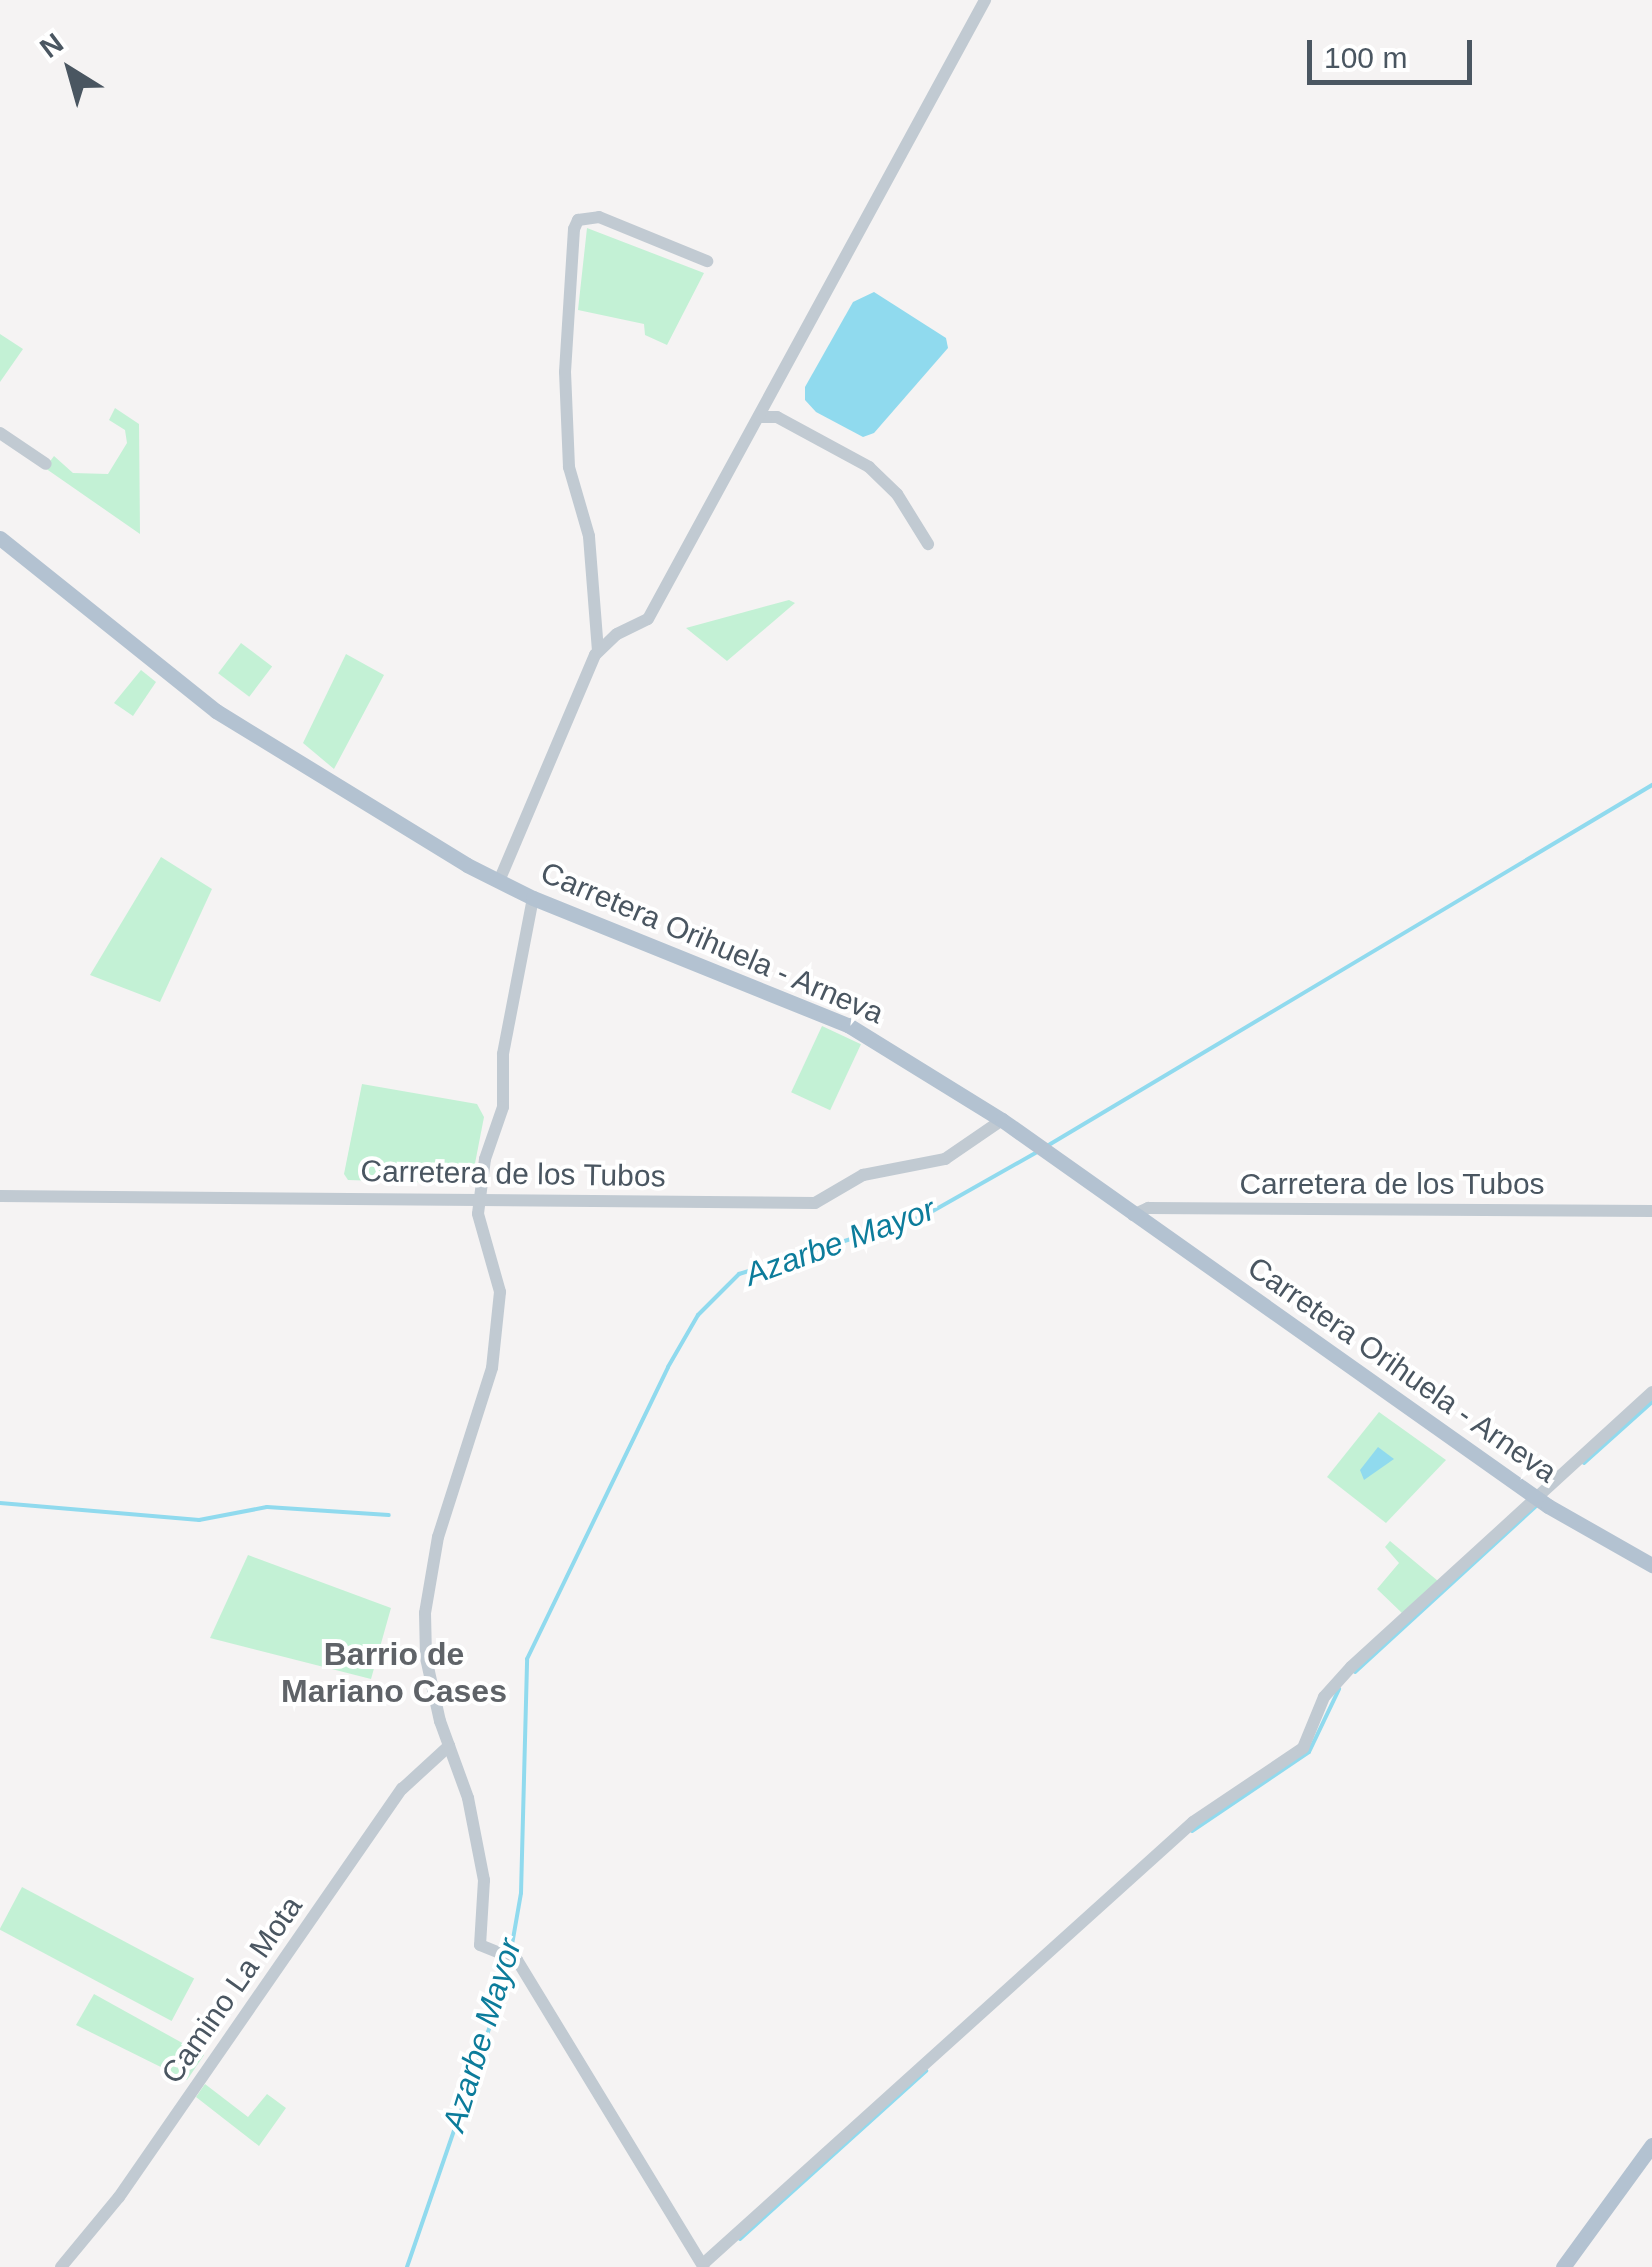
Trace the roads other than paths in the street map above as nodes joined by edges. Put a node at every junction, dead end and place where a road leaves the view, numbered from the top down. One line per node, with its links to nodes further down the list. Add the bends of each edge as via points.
1 (985, 0): 3 (street)
2 (707, 261): 8 (street, via 599,217 578,220 574,228 565,372 569,467 589,536)
3 (760, 416): 7 (street, via 777,417 869,467 897,494); 8 (street, via 648,619)
4 (0, 433): 5 (street)
5 (46, 464)
6 (0, 538): 9 (main road, Carretera Orihuela - Arneva, via 216,711)
7 (928, 544)
8 (598, 652): 9 (street)
9 (500, 881): 10 (main road, Carretera Orihuela - Arneva)
10 (533, 898): 11 (main road, Carretera Orihuela - Arneva, via 848,1025); 13 (street, via 503,1054 503,1107)
11 (1002, 1120): 13 (street, Carretera de los Tubos, via 945,1158 863,1175 815,1203); 15 (main road, Carretera Orihuela - Arneva)
12 (0, 1196): 13 (street, Carretera de los Tubos)
13 (480, 1198): 19 (street, via 481,1230 500,1292 492,1368 450,1490 425,1613 426,1658)
14 (1652, 1210): 15 (street, Carretera de los Tubos, via 1148,1208)
15 (1133, 1215): 17 (main road, Carretera Orihuela - Arneva)
16 (1652, 1392): 17 (street)
17 (1540, 1500): 18 (main road, Carretera Orihuela - Arneva); 21 (street, via 1351,1667 1324,1697 1310,1739 1294,1756 1193,1822)
18 (1652, 1566)
19 (448, 1746): 21 (street, via 468,1798 484,1880 477,1935 487,1951 518,1960); 22 (street, Camino La Mota, via 402,1789 119,2197)
20 (1652, 2145): 23 (main road)
21 (704, 2266)
22 (61, 2267)
23 (1562, 2267)

